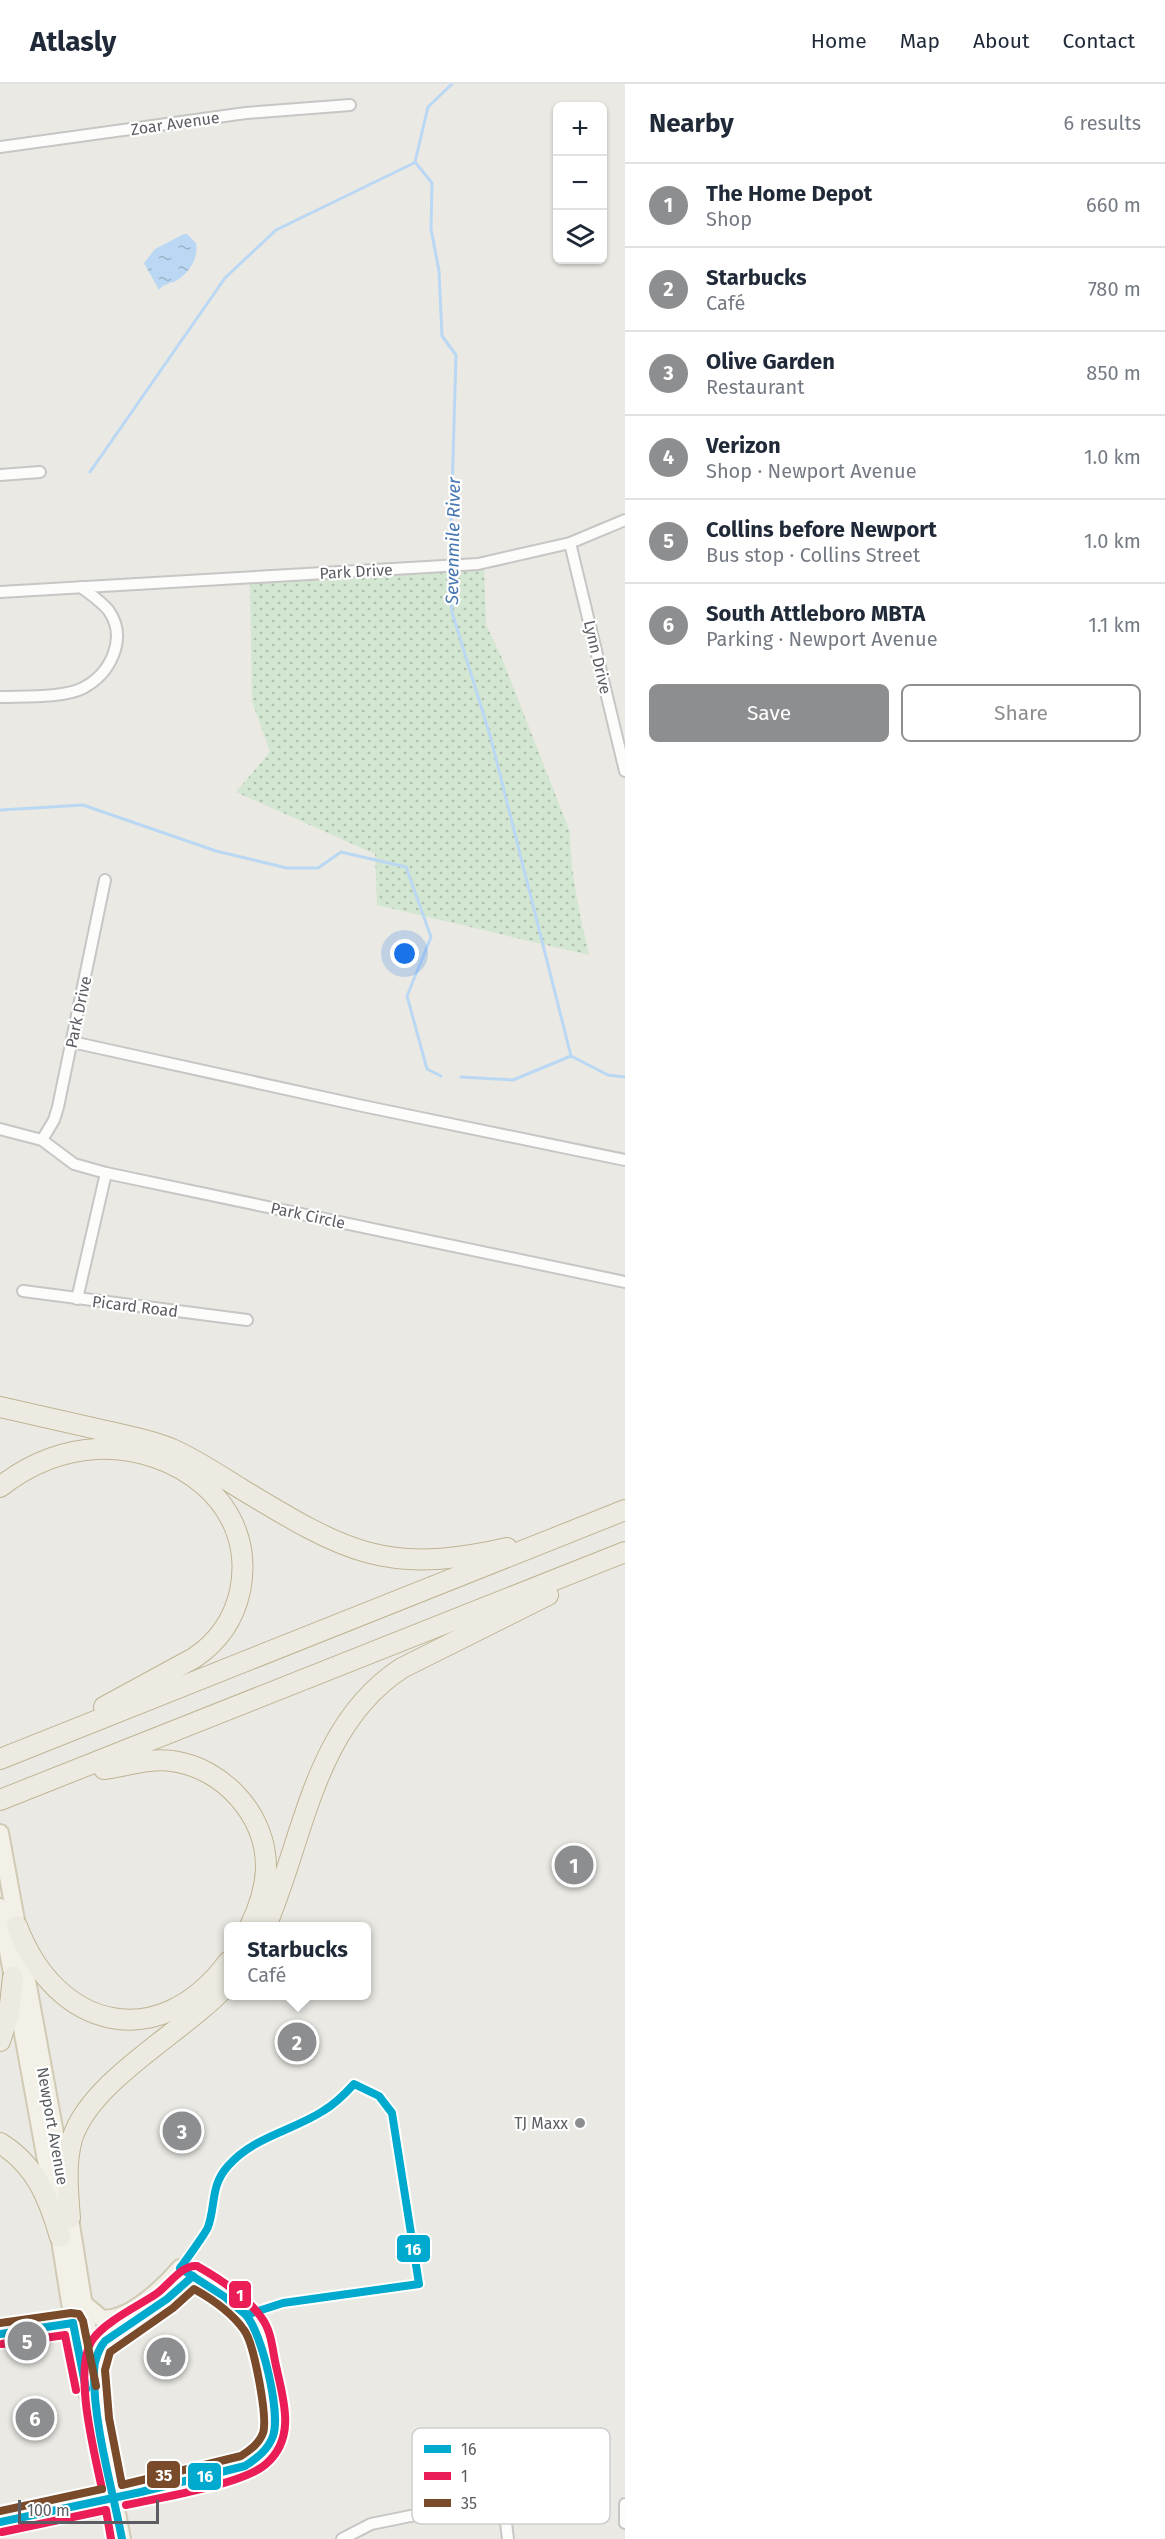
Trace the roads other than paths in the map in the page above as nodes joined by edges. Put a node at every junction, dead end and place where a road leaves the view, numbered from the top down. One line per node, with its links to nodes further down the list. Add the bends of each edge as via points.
1 (350, 105): 2 (street, Zoar Avenue, via 234,114)
2 (0, 147)
3 (40, 472): 4 (street)
4 (0, 475)
5 (625, 520): 6 (street, Park Drive)
6 (570, 543): 7 (street, Park Drive, via 478,564); 10 (street, Lynn Drive)
7 (81, 586): 8 (street, Park Drive); 9 (street, via 108,610 117,630 115,652 106,670 82,688 67,692)
8 (0, 592)
9 (0, 698)
10 (625, 771)
11 (105, 880): 12 (street, Park Drive)
12 (72, 1042): 14 (street, Park Drive, via 58,1107); 15 (street)
13 (0, 1129): 14 (street, Park Circle)
14 (42, 1140): 16 (street, Park Circle, via 74,1164)
15 (625, 1160)
16 (106, 1173): 17 (street, Park Circle); 19 (street)
17 (625, 1282)
18 (23, 1291): 19 (street, Picard Road)
19 (77, 1299): 20 (street, Picard Road)
20 (247, 1320)
21 (0, 1407): 24 (highway, via 165,1446 314,1533 368,1554 408,1560 447,1559)
22 (0, 1487): 26 (highway, via 34,1465 71,1452 98,1449 139,1453 178,1467 204,1485 230,1516 241,1546 243,1572 238,1598 227,1624 214,1641 188,1662)
23 (625, 1510): 24 (highway)
24 (574, 1532): 26 (highway)
25 (619, 1555): 28 (highway); 33 (highway, via 413,1662 367,1696 329,1752)
26 (47, 1741): 27 (highway)
27 (9, 1756)
28 (60, 1776): 29 (highway); 32 (highway, via 162,1760 197,1767 225,1784 253,1819 265,1854 264,1889)
29 (0, 1800)
30 (0, 1833): 34 (main road, Newport Avenue)
31 (0, 1907): 36 (main road, Newport Avenue)
32 (252, 1922)
33 (267, 1922)
34 (17, 1926): 35 (highway, via 34,1963 55,1989 82,2008 114,2018 147,2017 177,2008 206,1988); 40 (main road, Newport Avenue)
35 (224, 1967)
36 (13, 1977): 38 (highway, via 9,2014); 41 (main road, Newport Avenue)
37 (224, 1988): 40 (highway, via 104,2090 85,2112 70,2149)
38 (0, 2041)
39 (0, 2143): 41 (highway, via 34,2175)
40 (70, 2218): 42 (main road, Newport Avenue)
41 (60, 2237): 43 (main road, Newport Avenue)
42 (82, 2302): 45 (main road, Newport Avenue); 45 (main road, via 101,2318 117,2318 187,2272 167,2299 105,2341)
43 (73, 2323): 44 (street); 46 (main road, Newport Avenue, via 83,2380)
44 (0, 2334)
45 (94, 2369): 46 (main road, Newport Avenue)
46 (99, 2420): 51 (main road, Newport Avenue)
47 (625, 2504): 49 (street)
48 (412, 2516): 52 (street, via 366,2525)
49 (625, 2523)
50 (506, 2524): 53 (street)
51 (122, 2539)
52 (342, 2539)
53 (508, 2539)

